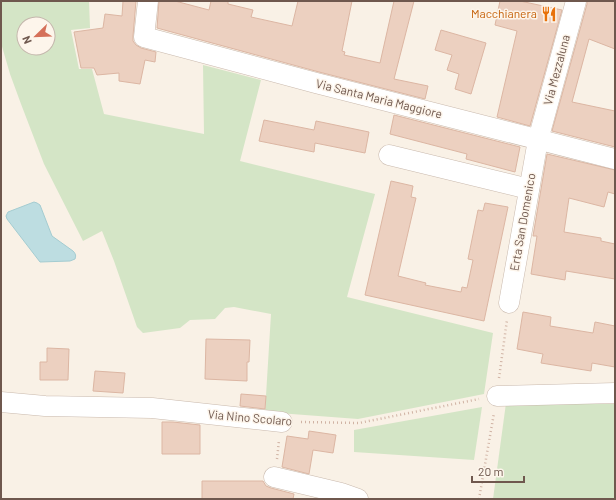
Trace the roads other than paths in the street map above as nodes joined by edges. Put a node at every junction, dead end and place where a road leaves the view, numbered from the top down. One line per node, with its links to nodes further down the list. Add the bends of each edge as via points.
1 (148, 1): 3 (street, Via Santa Maria Maggiore, via 144,38)
2 (576, 1): 3 (street, Via Mezzaluna)
3 (538, 140): 5 (street, Via Santa Maria Maggiore); 6 (street, Erta San Domenico)
4 (389, 155): 6 (street)
5 (615, 159)
6 (529, 190): 7 (street, Erta San Domenico)
7 (509, 304)
8 (615, 393): 9 (street)
9 (497, 396)
10 (1, 402): 11 (street, Via Nino Scolaro, via 45,406 152,408)
11 (282, 422)
12 (274, 477): 13 (street)
13 (358, 499)

